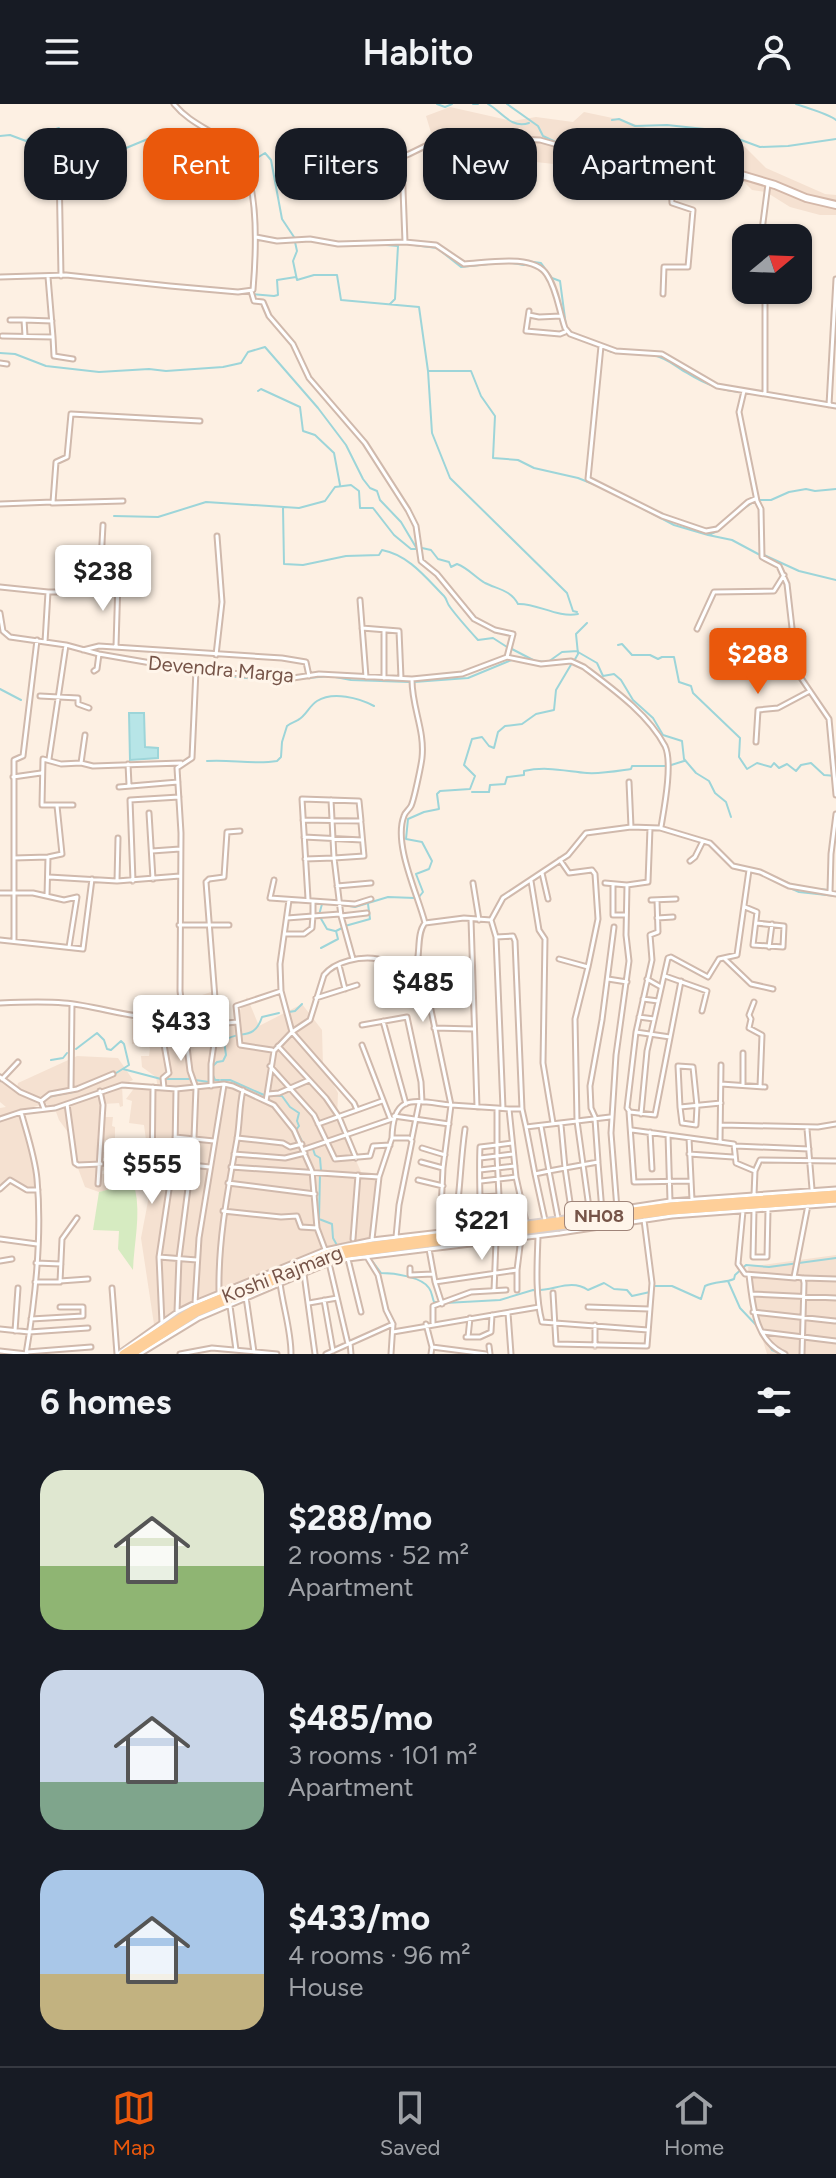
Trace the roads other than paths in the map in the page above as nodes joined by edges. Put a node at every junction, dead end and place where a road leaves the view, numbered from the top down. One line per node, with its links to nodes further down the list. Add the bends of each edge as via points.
1 (174, 104): 9 (street, via 183,116 234,149 251,195)
2 (553, 143): 10 (street, via 463,132 404,156)
3 (744, 177): 4 (street)
4 (768, 184): 7 (street); 8 (street)
5 (60, 200): 12 (street)
6 (672, 200): 16 (street, via 693,210 688,267 664,267)
7 (836, 205)
8 (763, 224)
9 (256, 237): 10 (street, via 338,244); 15 (street)
10 (405, 242): 18 (street, via 440,246 464,264 509,261 539,267 552,283)
11 (48, 276): 12 (street); 13 (street); 21 (street)
12 (61, 276): 15 (street)
13 (0, 277)
14 (836, 279): 32 (street)
15 (251, 293): 57 (street, via 293,344 309,378 371,452 414,521 421,561 471,617 513,634)
16 (663, 294)
17 (765, 304): 31 (street)
18 (561, 316): 22 (street); 22 (street, via 529,313 526,331)
19 (10, 320): 20 (street)
20 (24, 320): 21 (street); 24 (street)
21 (52, 321): 25 (street)
22 (566, 331): 26 (street)
23 (2, 336): 24 (street)
24 (25, 336): 25 (street)
25 (53, 337): 27 (street, via 54,356)
26 (601, 346): 30 (street, via 662,354 708,382); 35 (street, via 588,479 662,516 706,531 717,529)
27 (73, 359)
28 (0, 363): 29 (street)
29 (7, 364)
30 (744, 391): 31 (street); 35 (street, via 739,412)
31 (765, 394): 32 (street)
32 (829, 405): 33 (street)
33 (836, 406)
34 (200, 421): 37 (street, via 70,414 67,457 56,462)
35 (756, 499): 41 (street, via 762,557)
36 (123, 501): 37 (street)
37 (52, 503): 38 (street)
38 (0, 504)
39 (103, 525): 42 (street)
40 (217, 536): 56 (street, via 222,602)
41 (784, 575): 48 (street, via 774,591 714,592); 65 (street, via 797,672)
42 (100, 580): 44 (street, via 85,583 79,592); 53 (street, via 118,580)
43 (0, 587): 44 (street)
44 (48, 592): 51 (street)
45 (360, 600): 47 (street)
46 (0, 613): 50 (street, Devendra Marga, via 7,636)
47 (362, 628): 49 (street); 61 (street)
48 (697, 629)
49 (384, 630): 62 (street); 63 (street, via 400,632)
50 (37, 640): 51 (street, Devendra Marga); 76 (street, via 23,756 14,759)
51 (45, 642): 52 (street, Devendra Marga)
52 (66, 645): 54 (street, Devendra Marga); 67 (street)
53 (116, 647): 54 (street); 56 (street)
54 (83, 650): 55 (street, Devendra Marga)
55 (99, 654): 58 (street, Devendra Marga); 59 (street)
56 (216, 655): 60 (street, via 305,661)
57 (507, 657): 64 (street, Devendra Marga, via 462,674); 93 (street, via 549,664 571,661 584,667 652,725 666,749 667,802)
58 (196, 670): 60 (street, Devendra Marga); 73 (street, via 192,758)
59 (94, 671)
60 (309, 676): 61 (street, Devendra Marga)
61 (366, 677): 62 (street, Devendra Marga)
62 (384, 678): 63 (street, Devendra Marga)
63 (401, 678): 64 (street, Devendra Marga)
64 (412, 679): 149 (street, via 422,760 402,838)
65 (810, 691): 70 (street, via 778,708 758,710); 81 (street, via 829,719)
66 (40, 696): 67 (street)
67 (58, 696): 68 (street, via 78,698 78,704); 71 (street)
68 (89, 708)
69 (85, 735): 72 (street)
70 (756, 742)
71 (49, 759): 72 (street); 75 (street, via 43,759)
72 (81, 763): 74 (street)
73 (181, 763): 74 (street); 77 (street)
74 (128, 764): 79 (street)
75 (42, 773): 76 (street); 84 (street, via 42,805)
76 (13, 777): 103 (street)
77 (178, 782): 79 (street); 82 (street)
78 (629, 782): 91 (street)
79 (129, 785): 80 (street)
80 (119, 787)
81 (836, 795)
82 (179, 797): 100 (street); 116 (street, via 130,800)
83 (331, 800): 88 (street, via 302,799); 89 (street); 90 (street, via 359,801)
84 (57, 805): 85 (street); 102 (street, via 62,854)
85 (73, 805)
86 (149, 813): 101 (street)
87 (836, 814): 124 (street)
88 (303, 820): 89 (street); 95 (street)
89 (331, 820): 90 (street); 97 (street)
90 (361, 821): 98 (street)
91 (631, 827): 92 (street); 106 (street, via 586,833)
92 (650, 828): 93 (street); 122 (street, via 648,882)
93 (660, 828): 99 (street)
94 (240, 831): 154 (street, via 227,832 224,877 206,882)
95 (304, 837): 97 (street); 105 (street)
96 (118, 838): 115 (street)
97 (333, 838): 98 (street); 104 (street)
98 (362, 840): 104 (street, via 364,856)
99 (703, 841): 107 (street); 108 (street, via 733,866)
100 (181, 848): 101 (street); 110 (street)
101 (152, 851): 113 (street)
102 (48, 857): 103 (street); 111 (street)
103 (14, 858): 126 (street)
104 (334, 858): 105 (street); 123 (street)
105 (305, 859): 129 (street)
106 (560, 860): 109 (street); 167 (street, via 569,873 595,874 598,919)
107 (690, 861)
108 (749, 869): 124 (street, via 789,886); 138 (street)
109 (542, 873): 117 (street); 131 (street)
110 (180, 876): 113 (street); 152 (street)
111 (49, 877): 112 (street); 128 (street)
112 (92, 879): 115 (street); 161 (street, via 83,949)
113 (153, 879): 116 (street)
114 (274, 880): 133 (street, via 270,898)
115 (117, 881): 116 (street)
116 (133, 881)
117 (531, 881): 148 (street, via 503,898); 250 (street, via 545,939 543,1063)
118 (371, 883): 123 (street)
119 (473, 883): 147 (street)
120 (605, 883): 121 (street)
121 (613, 884): 122 (street); 141 (street, via 613,915)
122 (627, 885): 141 (street)
123 (337, 886): 137 (street)
124 (830, 892): 127 (street)
125 (0, 893): 126 (street)
126 (13, 893): 128 (street); 159 (street)
127 (836, 894)
128 (47, 896): 161 (street, via 77,897)
129 (308, 899): 133 (street); 136 (street)
130 (371, 899): 137 (street)
131 (548, 899)
132 (676, 899): 135 (street)
133 (289, 900): 144 (street)
134 (651, 900): 135 (street)
135 (657, 900): 145 (street)
136 (313, 901): 137 (street); 142 (street)
137 (340, 902): 140 (street)
138 (745, 907): 150 (street, via 757,912); 163 (street, via 737,955)
139 (367, 913): 140 (street)
140 (341, 915): 142 (street); 164 (street)
141 (626, 915): 172 (street)
142 (313, 916): 144 (street); 156 (street, via 307,932)
143 (673, 917): 145 (street)
144 (287, 918): 156 (street)
145 (657, 918): 170 (street, via 658,932 650,935)
146 (471, 919): 147 (street); 149 (street); 193 (street)
147 (479, 920): 148 (street)
148 (491, 920): 157 (street)
149 (425, 923): 165 (street, via 419,932)
150 (756, 923): 151 (street); 160 (street, via 753,945)
151 (772, 924): 160 (street); 160 (street, via 784,926 785,939 783,947)
152 (179, 925): 154 (street); 185 (street)
153 (229, 925): 154 (street)
154 (210, 926): 190 (street)
155 (614, 927): 169 (street)
156 (285, 934): 177 (street)
157 (496, 937): 236 (street); 238 (street, via 513,936 515,941)
158 (0, 940): 159 (street)
159 (14, 940): 161 (street)
160 (769, 947)
161 (69, 949)
162 (559, 959): 167 (street)
163 (725, 959): 168 (street, via 719,959 707,977 670,957); 176 (street, via 751,984)
164 (353, 961): 165 (street, via 375,958 388,976); 166 (street)
165 (417, 963): 192 (street)
166 (339, 964): 175 (street); 178 (street, via 324,975)
167 (588, 967): 249 (street, via 575,1019)
168 (665, 976): 171 (street); 174 (street)
169 (608, 979): 172 (street); 247 (street, via 590,1086)
170 (647, 979): 174 (street); 179 (street)
171 (681, 981): 184 (street, via 708,992); 197 (street)
172 (627, 982): 243 (street)
173 (357, 985): 175 (street)
174 (661, 987): 180 (street)
175 (345, 989): 178 (street)
176 (773, 989)
177 (281, 991): 189 (street, via 236,1006); 194 (street)
178 (316, 998): 194 (street, via 310,1020)
179 (643, 999): 180 (street); 186 (street)
180 (658, 1001): 187 (street)
181 (754, 1002): 213 (street, via 749,1028 762,1035 763,1087)
182 (0, 1003): 183 (street)
183 (72, 1004): 185 (street, via 124,1015); 220 (street)
184 (702, 1011)
185 (184, 1016): 198 (street)
186 (639, 1017): 187 (street); 195 (street)
187 (654, 1019): 196 (street)
188 (383, 1021): 191 (street); 227 (street, via 404,1016 408,1020); 230 (street)
189 (237, 1022): 190 (street); 203 (street, via 242,1046)
190 (217, 1024): 214 (street)
191 (362, 1025)
192 (434, 1028): 193 (street); 231 (street)
193 (474, 1029): 233 (street)
194 (292, 1032): 202 (street); 239 (street)
195 (636, 1032): 196 (street); 241 (street)
196 (651, 1034): 197 (street); 242 (street)
197 (670, 1037): 242 (street, via 655,1115)
198 (188, 1038): 199 (street); 217 (street)
199 (163, 1039): 200 (street); 216 (street, via 169,1073 163,1078)
200 (150, 1040)
201 (362, 1045): 226 (street)
202 (278, 1046): 203 (street); 210 (street)
203 (274, 1051): 207 (street)
204 (743, 1053): 213 (street)
205 (18, 1062): 209 (street)
206 (721, 1065): 212 (street)
207 (270, 1066): 219 (street); 223 (street)
208 (113, 1074): 220 (street)
209 (1, 1078): 224 (street)
210 (309, 1080): 219 (street); 244 (street)
211 (224, 1084): 214 (street); 221 (street); 270 (street)
212 (721, 1084): 213 (street); 228 (street)
213 (743, 1085)
214 (211, 1086): 217 (street)
215 (153, 1087): 216 (street); 222 (street, via 122,1085); 309 (street)
216 (164, 1088): 218 (street)
217 (196, 1088): 218 (street); 265 (street)
218 (176, 1089): 264 (street)
219 (291, 1089): 223 (street); 252 (street)
220 (71, 1090): 224 (street)
221 (243, 1090): 225 (street); 266 (street)
222 (100, 1091): 229 (street); 294 (street)
223 (267, 1095): 225 (street)
224 (41, 1101): 237 (street)
225 (266, 1101): 274 (street, via 285,1116)
226 (383, 1101): 239 (street); 245 (street)
227 (421, 1102): 230 (street); 231 (street); 248 (street)
228 (721, 1103): 232 (street); 255 (street)
229 (67, 1104): 237 (street); 294 (street, via 75,1163)
230 (406, 1104): 245 (street)
231 (451, 1105): 233 (street); 253 (street)
232 (697, 1106): 234 (street); 234 (street, via 696,1125 682,1123); 234 (street, via 693,1067 678,1066)
233 (477, 1107): 235 (street)
234 (680, 1107)
235 (497, 1108): 236 (street); 276 (street)
236 (506, 1108): 238 (street); 273 (street)
237 (44, 1109): 240 (street)
238 (522, 1109): 257 (street)
239 (357, 1110): 244 (street)
240 (21, 1112): 246 (street); 324 (street)
241 (629, 1112): 242 (street); 260 (street)
242 (641, 1114)
243 (612, 1116): 247 (street); 335 (street)
244 (339, 1117): 252 (street); 262 (street)
245 (392, 1118): 248 (street); 262 (street); 267 (street)
246 (0, 1119)
247 (596, 1119): 249 (street); 293 (street)
248 (416, 1120): 253 (street); 268 (street)
249 (577, 1121): 251 (street); 295 (street)
250 (553, 1123): 251 (street); 256 (street)
251 (561, 1123): 302 (street)
252 (318, 1124): 271 (street)
253 (449, 1124): 284 (street)
254 (836, 1124): 258 (street)
255 (721, 1125): 258 (street); 272 (street)
256 (541, 1126): 257 (street); 307 (street)
257 (526, 1127): 310 (street)
258 (806, 1127): 279 (street)
259 (465, 1129): 348 (street)
260 (632, 1130): 261 (street); 318 (street, via 634,1182)
261 (650, 1132): 263 (street); 303 (street)
262 (346, 1134): 271 (street); 288 (street)
263 (668, 1135): 269 (street); 318 (street)
264 (175, 1137): 265 (street); 285 (street)
265 (194, 1138): 270 (street)
266 (237, 1138): 274 (street, via 290,1147); 281 (street)
267 (392, 1138): 268 (street); 275 (street)
268 (412, 1138): 353 (street)
269 (689, 1138): 272 (street); 283 (street)
270 (214, 1141): 298 (street)
271 (326, 1142): 280 (street); 288 (street, via 335,1159)
272 (720, 1142): 277 (street)
273 (512, 1143): 276 (street); 282 (street)
274 (302, 1144): 280 (street)
275 (390, 1145): 288 (street, via 373,1146 372,1155); 312 (street)
276 (497, 1145): 286 (street); 289 (street, via 480,1147)
277 (735, 1146): 279 (street); 287 (street)
278 (422, 1148): 284 (street)
279 (809, 1149): 290 (street)
280 (305, 1151): 281 (street, via 285,1158); 306 (street)
281 (234, 1154): 299 (street)
282 (513, 1154): 286 (street); 297 (street)
283 (689, 1154): 287 (street); 317 (street)
284 (445, 1155): 300 (street)
285 (173, 1156): 296 (street); 305 (street)
286 (497, 1156): 289 (street); 301 (street)
287 (735, 1157): 308 (street, via 737,1164)
288 (356, 1158)
289 (480, 1158): 304 (street)
290 (810, 1161): 291 (street); 308 (street, via 760,1160); 330 (street)
291 (836, 1161)
292 (421, 1162): 300 (street)
293 (598, 1162): 295 (street); 339 (street)
294 (101, 1164): 321 (street)
295 (582, 1164): 302 (street); 344 (street)
296 (191, 1165): 298 (street); 364 (street)
297 (515, 1166): 301 (street); 313 (street)
298 (210, 1167): 367 (street)
299 (231, 1167): 306 (street); 320 (street)
300 (443, 1168): 322 (street)
301 (498, 1168): 304 (street); 314 (street)
302 (565, 1168): 307 (street); 341 (street)
303 (652, 1169)
304 (480, 1170): 316 (street)
305 (171, 1171): 309 (street); 363 (street)
306 (312, 1171): 311 (street); 325 (street)
307 (549, 1171): 310 (street); 343 (street)
308 (755, 1171): 326 (street)
309 (152, 1172): 319 (street)
310 (535, 1174): 345 (street)
311 (358, 1175): 312 (street); 361 (street)
312 (379, 1177): 355 (street)
313 (516, 1177): 314 (street); 346 (street)
314 (498, 1179): 316 (street); 327 (street)
315 (418, 1180): 322 (street)
316 (481, 1181): 329 (street)
317 (691, 1181): 318 (street); 332 (street)
318 (670, 1182): 331 (street)
319 (152, 1183)
320 (228, 1183): 325 (street); 338 (street)
321 (98, 1184)
322 (443, 1186): 356 (street)
323 (0, 1189): 324 (street, via 12,1180)
324 (38, 1190): 359 (street)
325 (315, 1194): 347 (street)
326 (754, 1195): 330 (street); 333 (street)
327 (499, 1196): 329 (street); 334 (street)
328 (836, 1196): 330 (main road, Koshi Rajmarg / NH08)
329 (480, 1197): 334 (street, via 480,1207)
330 (812, 1198): 333 (main road, Koshi Rajmarg / NH08); 336 (street); 377 (street)
331 (670, 1201): 332 (street); 340 (street)
332 (692, 1202): 333 (main road, Koshi Rajmarg / NH08); 340 (main road, Koshi Rajmarg / NH08)
333 (742, 1203): 337 (street); 340 (main road, Koshi Rajmarg / NH08); 376 (street, via 738,1264)
334 (500, 1206): 350 (street)
335 (617, 1209): 339 (street); 340 (street)
336 (768, 1209): 337 (street); 337 (street, via 767,1257 753,1257)
337 (754, 1210)
338 (223, 1211): 347 (street, via 297,1216 301,1227); 390 (street)
339 (602, 1211): 344 (street)
340 (640, 1214): 344 (main road, Koshi Rajmarg / NH08); 349 (street); 406 (street, via 652,1285)
341 (572, 1216): 343 (street); 344 (street)
342 (77, 1218): 370 (street, via 62,1239)
343 (558, 1218): 345 (street)
344 (590, 1218): 349 (main road, Koshi Rajmarg / NH08); 350 (main road, Koshi Rajmarg / NH08)
345 (545, 1220): 346 (street)
346 (526, 1222): 350 (street)
347 (317, 1228): 362 (street)
348 (454, 1231): 350 (street); 356 (street)
349 (550, 1231): 351 (main road, Koshi Rajmarg / NH08)
350 (503, 1232): 352 (main road, Koshi Rajmarg / NH08); 356 (main road, Koshi Rajmarg / NH08); 358 (street)
351 (538, 1233): 352 (main road, Koshi Rajmarg / NH08); 404 (street)
352 (521, 1235): 372 (street)
353 (396, 1237): 356 (street); 357 (street)
354 (0, 1239): 359 (street)
355 (372, 1240): 357 (street); 361 (street)
356 (440, 1240): 357 (main road, Koshi Rajmarg / NH08); 358 (street); 360 (main road, Koshi Rajmarg / NH08)
357 (381, 1241): 361 (main road, Koshi Rajmarg / NH08)
358 (496, 1241): 375 (street)
359 (37, 1244): 369 (street)
360 (423, 1247): 361 (main road, Koshi Rajmarg / NH08); 374 (street)
361 (362, 1248): 362 (main road, Koshi Rajmarg / NH08); 366 (street); 419 (street, via 378,1275)
362 (327, 1256): 366 (street); 373 (street); 390 (street); 395 (street); 400 (main road, Koshi Rajmarg / NH08)
363 (159, 1257): 364 (street); 416 (street)
364 (179, 1258): 367 (street); 407 (street)
365 (12, 1259): 368 (street)
366 (348, 1259): 408 (street)
367 (197, 1260): 398 (street)
368 (0, 1261)
369 (35, 1263): 370 (street); 382 (street)
370 (61, 1264): 381 (street)
371 (410, 1268): 374 (street, via 410,1275)
372 (517, 1270): 375 (street); 388 (street)
373 (304, 1274): 384 (street); 399 (street)
374 (433, 1274): 383 (street)
375 (493, 1274): 383 (street); 389 (street)
376 (749, 1275): 377 (street); 392 (street)
377 (792, 1278): 378 (street)
378 (803, 1278): 380 (street); 394 (street)
379 (88, 1279): 381 (street)
380 (836, 1279)
381 (60, 1281): 382 (street)
382 (35, 1282): 414 (street)
383 (435, 1282): 402 (street)
384 (280, 1283): 393 (street); 449 (street)
385 (18, 1288): 425 (street)
386 (112, 1288): 444 (street)
387 (506, 1290): 389 (street)
388 (517, 1290)
389 (494, 1291): 402 (street, via 471,1292)
390 (219, 1293): 400 (street)
391 (553, 1293): 418 (street)
392 (751, 1294): 394 (street); 409 (street)
393 (246, 1297): 401 (street); 443 (street)
394 (803, 1297): 396 (street); 413 (street)
395 (338, 1298): 397 (street); 432 (street)
396 (836, 1298)
397 (324, 1300): 399 (street); 439 (street)
398 (195, 1303): 400 (street); 407 (street)
399 (309, 1303): 450 (street)
400 (211, 1304): 401 (street); 431 (main road, Koshi Rajmarg / NH08, via 178,1317)
401 (230, 1304): 437 (street)
402 (442, 1304): 417 (street, via 431,1308)
403 (60, 1307): 414 (street, via 83,1307 83,1316)
404 (539, 1307): 410 (street); 418 (street, via 542,1322)
405 (588, 1307): 406 (street)
406 (649, 1309): 424 (street)
407 (177, 1312): 416 (street)
408 (361, 1312)
409 (753, 1312): 413 (street); 428 (street)
410 (508, 1313): 411 (street); 456 (street)
411 (492, 1315): 412 (street); 412 (street, via 491,1332 480,1337 467,1337)
412 (470, 1318): 417 (street)
413 (802, 1318): 415 (street); 429 (street)
414 (31, 1319): 426 (street)
415 (835, 1321)
416 (162, 1323): 431 (street)
417 (433, 1323): 420 (street)
418 (554, 1323): 421 (street); 434 (street, via 556,1344)
419 (393, 1324): 427 (street); 432 (street)
420 (426, 1324): 427 (street); 436 (street)
421 (595, 1325): 424 (street); 434 (street)
422 (88, 1328): 426 (street)
423 (0, 1329): 425 (street)
424 (648, 1330): 434 (street, via 647,1346)
425 (15, 1331): 426 (street)
426 (29, 1332): 442 (street)
427 (393, 1332): 453 (street)
428 (763, 1332): 429 (street); 457 (street)
429 (802, 1337): 430 (street); 458 (street)
430 (836, 1341)
431 (144, 1343): 444 (main road, Koshi Rajmarg / NH08); 445 (main road, Koshi Rajmarg / NH08); 446 (street)
432 (349, 1344): 439 (street); 452 (street)
433 (489, 1346): 455 (street)
434 (595, 1346)
435 (91, 1347): 440 (street)
436 (432, 1347): 454 (street); 455 (street)
437 (236, 1350): 441 (street); 443 (street)
438 (0, 1351): 442 (street)
439 (333, 1351): 451 (street)
440 (64, 1352): 442 (street)
441 (196, 1352): 447 (street)
442 (27, 1353)
443 (257, 1353): 448 (street)
444 (119, 1354)
445 (132, 1354)
446 (140, 1354)
447 (180, 1354)
448 (277, 1354)
449 (291, 1354)
450 (315, 1354)
451 (326, 1354)
452 (351, 1354)
453 (391, 1354)
454 (431, 1354)
455 (488, 1354)
456 (511, 1354)
457 (785, 1354)
458 (802, 1354)

